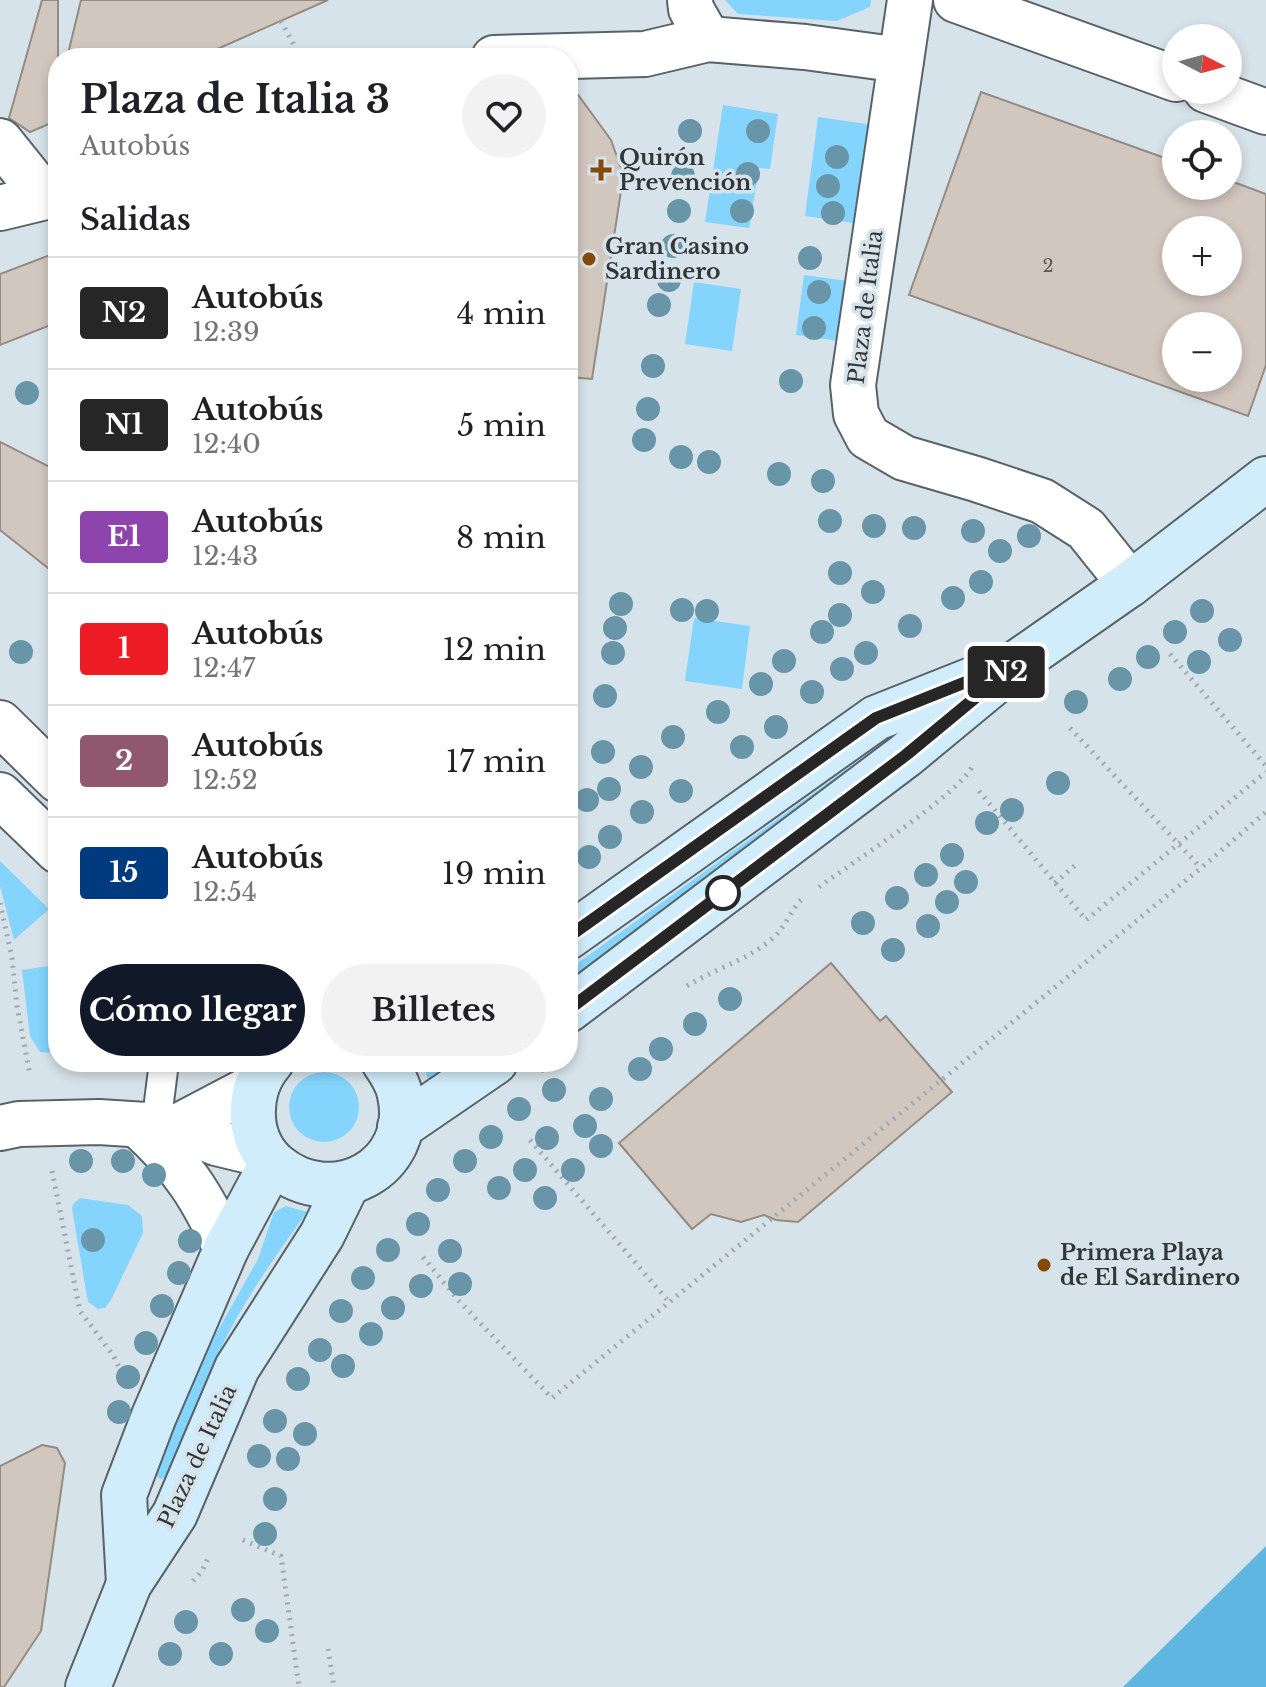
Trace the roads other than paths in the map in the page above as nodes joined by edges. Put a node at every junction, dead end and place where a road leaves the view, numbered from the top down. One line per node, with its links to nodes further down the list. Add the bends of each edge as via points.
1 (690, 0): 4 (street)
2 (910, 0): 6 (street, Plaza de Italia)
3 (956, 0): 7 (street)
4 (708, 39): 5 (street, via 645,54); 6 (street)
5 (578, 56)
6 (901, 60): 15 (street, Plaza de Italia, via 853,385 856,414 868,437 904,458 1042,501 1086,529)
7 (1162, 74)
8 (1242, 103): 9 (street)
9 (1266, 112)
10 (0, 141): 11 (street)
11 (48, 192)
12 (48, 197): 13 (street)
13 (0, 208)
14 (1266, 479): 15 (main road)
15 (1130, 584): 16 (main road)
16 (1021, 660): 21 (main road, via 876,718); 22 (main road, via 906,755)
17 (0, 723): 18 (street)
18 (48, 770)
19 (0, 795): 20 (street)
20 (48, 841)
21 (578, 930)
22 (578, 1002)
23 (163, 1072): 27 (lane)
24 (390, 1072): 28 (main road, via 400,1091)
25 (480, 1072): 28 (main road)
26 (264, 1073): 27 (street); 30 (main road, via 252,1105 254,1126)
27 (157, 1126): 29 (street); 30 (street); 32 (street, via 171,1156 207,1206)
28 (400, 1127): 31 (main road, via 389,1154 367,1176)
29 (0, 1128)
30 (269, 1159): 31 (main road, via 303,1183); 32 (main road, Plaza de Italia)
31 (347, 1184): 33 (main road, Plaza de Italia, via 322,1235 237,1368 175,1514)
32 (226, 1249): 33 (main road, Plaza de Italia, via 124,1495)
33 (129, 1584): 34 (main road)
34 (88, 1687)

